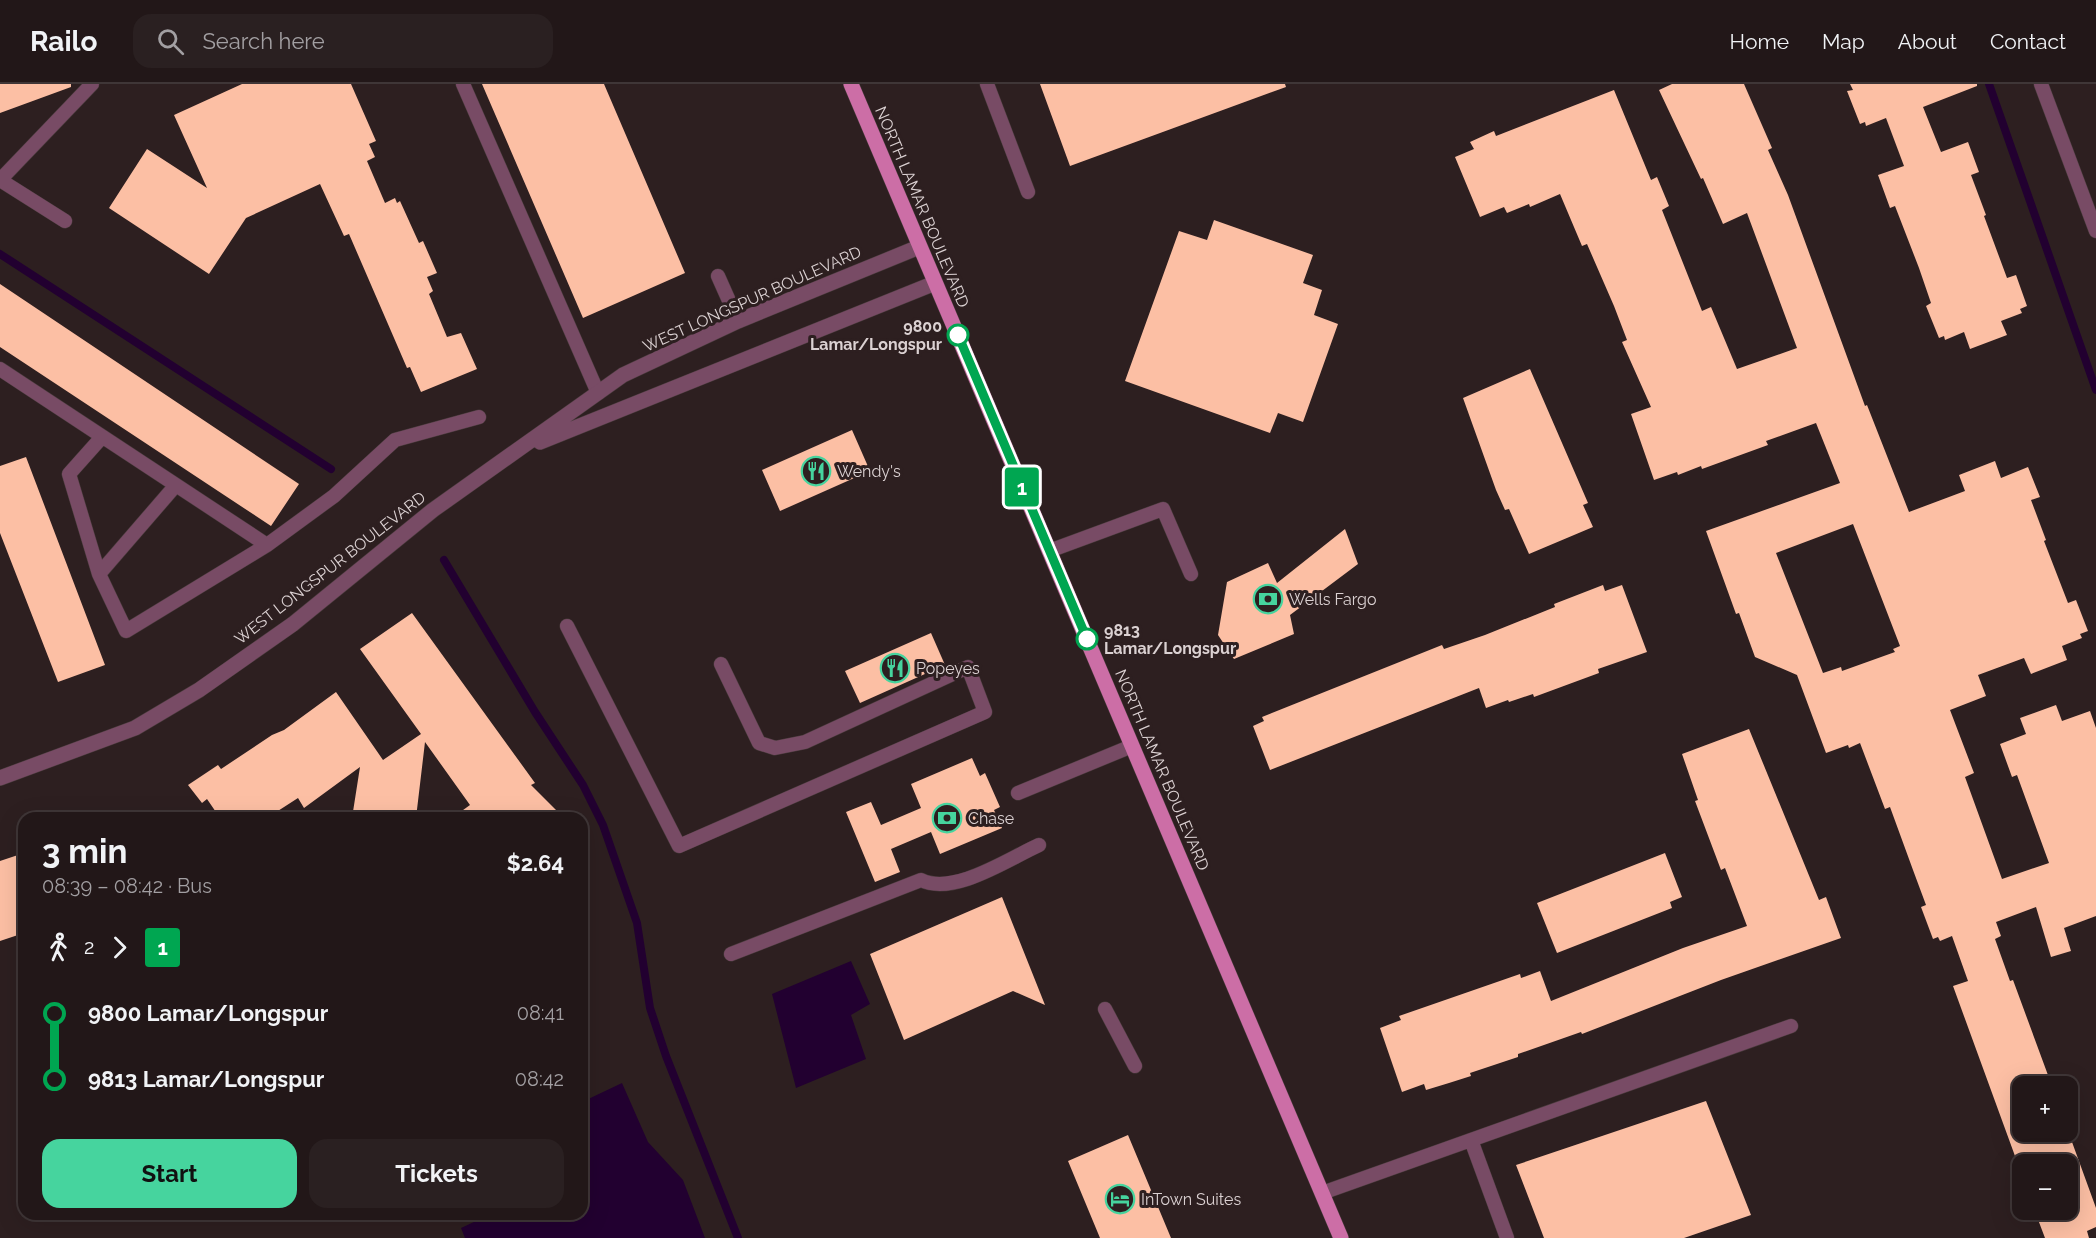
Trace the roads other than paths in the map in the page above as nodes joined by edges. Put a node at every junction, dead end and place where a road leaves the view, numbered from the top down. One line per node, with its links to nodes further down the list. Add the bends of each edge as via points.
1 (92, 84): 7 (lane, via 0,180)
2 (463, 84): 14 (lane)
3 (851, 84): 9 (main road, NORTH LAMAR BOULEVARD)
4 (987, 84): 6 (lane)
5 (2041, 84): 8 (lane)
6 (1028, 192)
7 (65, 221)
8 (2096, 231)
9 (919, 247): 11 (main road, NORTH LAMAR BOULEVARD); 12 (street, WEST LONGSPUR BOULEVARD)
10 (718, 276): 12 (lane)
11 (935, 283): 17 (street, WEST LONGSPUR BOULEVARD); 20 (main road, NORTH LAMAR BOULEVARD)
12 (738, 321): 14 (street, WEST LONGSPUR BOULEVARD, via 623,375)
13 (0, 369): 16 (lane)
14 (598, 393): 17 (street, WEST LONGSPUR BOULEVARD)
15 (479, 417): 19 (lane, via 395,440 333,496)
16 (102, 436): 18 (lane); 21 (lane, via 69,474)
17 (515, 453): 26 (street, WEST LONGSPUR BOULEVARD, via 384,548 293,624 199,690 135,728)
18 (176, 485): 19 (lane); 21 (lane)
19 (267, 545): 21 (lane, via 126,631)
20 (1049, 551): 22 (lane, via 1163,509); 25 (main road, NORTH LAMAR BOULEVARD)
21 (99, 574)
22 (1191, 574)
23 (567, 626): 24 (lane, via 679,846 985,712 968,667 805,742 775,748 759,743)
24 (721, 664)
25 (1132, 746): 27 (lane); 34 (main road, NORTH LAMAR BOULEVARD)
26 (0, 778)
27 (1018, 793)
28 (1039, 845): 29 (lane, via 957,884 921,880)
29 (731, 954)
30 (1105, 1009): 32 (lane)
31 (1791, 1026): 33 (lane)
32 (1135, 1066)
33 (1471, 1140): 34 (lane); 36 (lane)
34 (1322, 1193): 35 (main road, NORTH LAMAR BOULEVARD)
35 (1341, 1238)
36 (1507, 1238)

